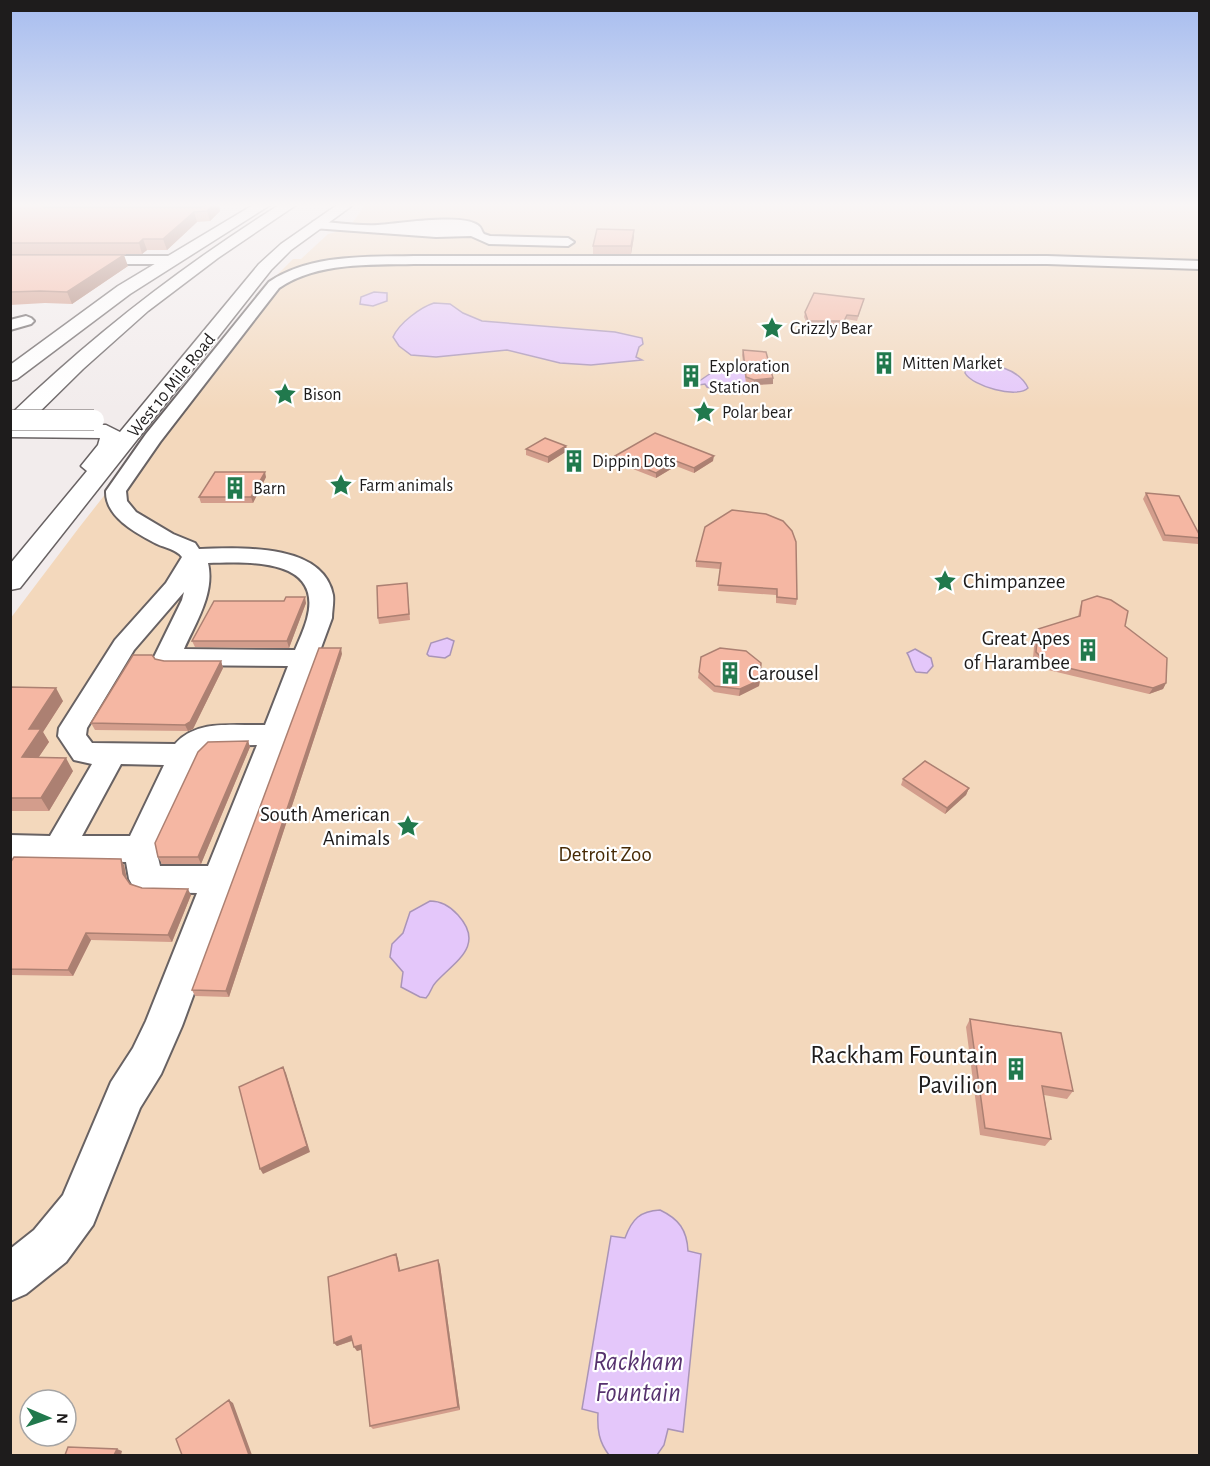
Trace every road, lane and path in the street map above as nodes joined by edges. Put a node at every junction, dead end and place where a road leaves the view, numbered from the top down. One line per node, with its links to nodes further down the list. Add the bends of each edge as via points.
1 (150, 273): 5 (main road)
2 (186, 273): 11 (main road, via 77,362)
3 (260, 273): 8 (main road, West 10 Mile Road)
4 (294, 273): 13 (street, via 274,285 116,491 116,502 128,517 187,548)
5 (29, 360): 6 (main road); 7 (main road)
6 (10, 375)
7 (10, 384)
8 (151, 410): 10 (main road); 12 (main road, West 10 Mile Road)
9 (10, 420): 10 (main road, bridge)
10 (90, 425): 11 (main road); 12 (main road, via 112,436 111,442 84,478)
11 (10, 429)
12 (65, 515): 14 (main road, West 10 Mile Road)
13 (194, 556): 15 (street, via 280,558 298,564 321,591 318,625); 15 (street, via 199,574 197,591 167,657); 17 (street, via 175,587 124,646 73,728 72,736 84,753)
14 (10, 582)
15 (306, 658): 16 (street)
16 (276, 735): 18 (street, via 205,736); 22 (street)
17 (112, 754): 18 (street); 20 (street)
18 (183, 755): 21 (street)
19 (10, 848): 20 (street)
20 (59, 848): 21 (street)
21 (140, 849): 22 (street, via 146,879)
22 (220, 880): 23 (street, via 147,1061 125,1096 78,1210 50,1246)
23 (10, 1278)

